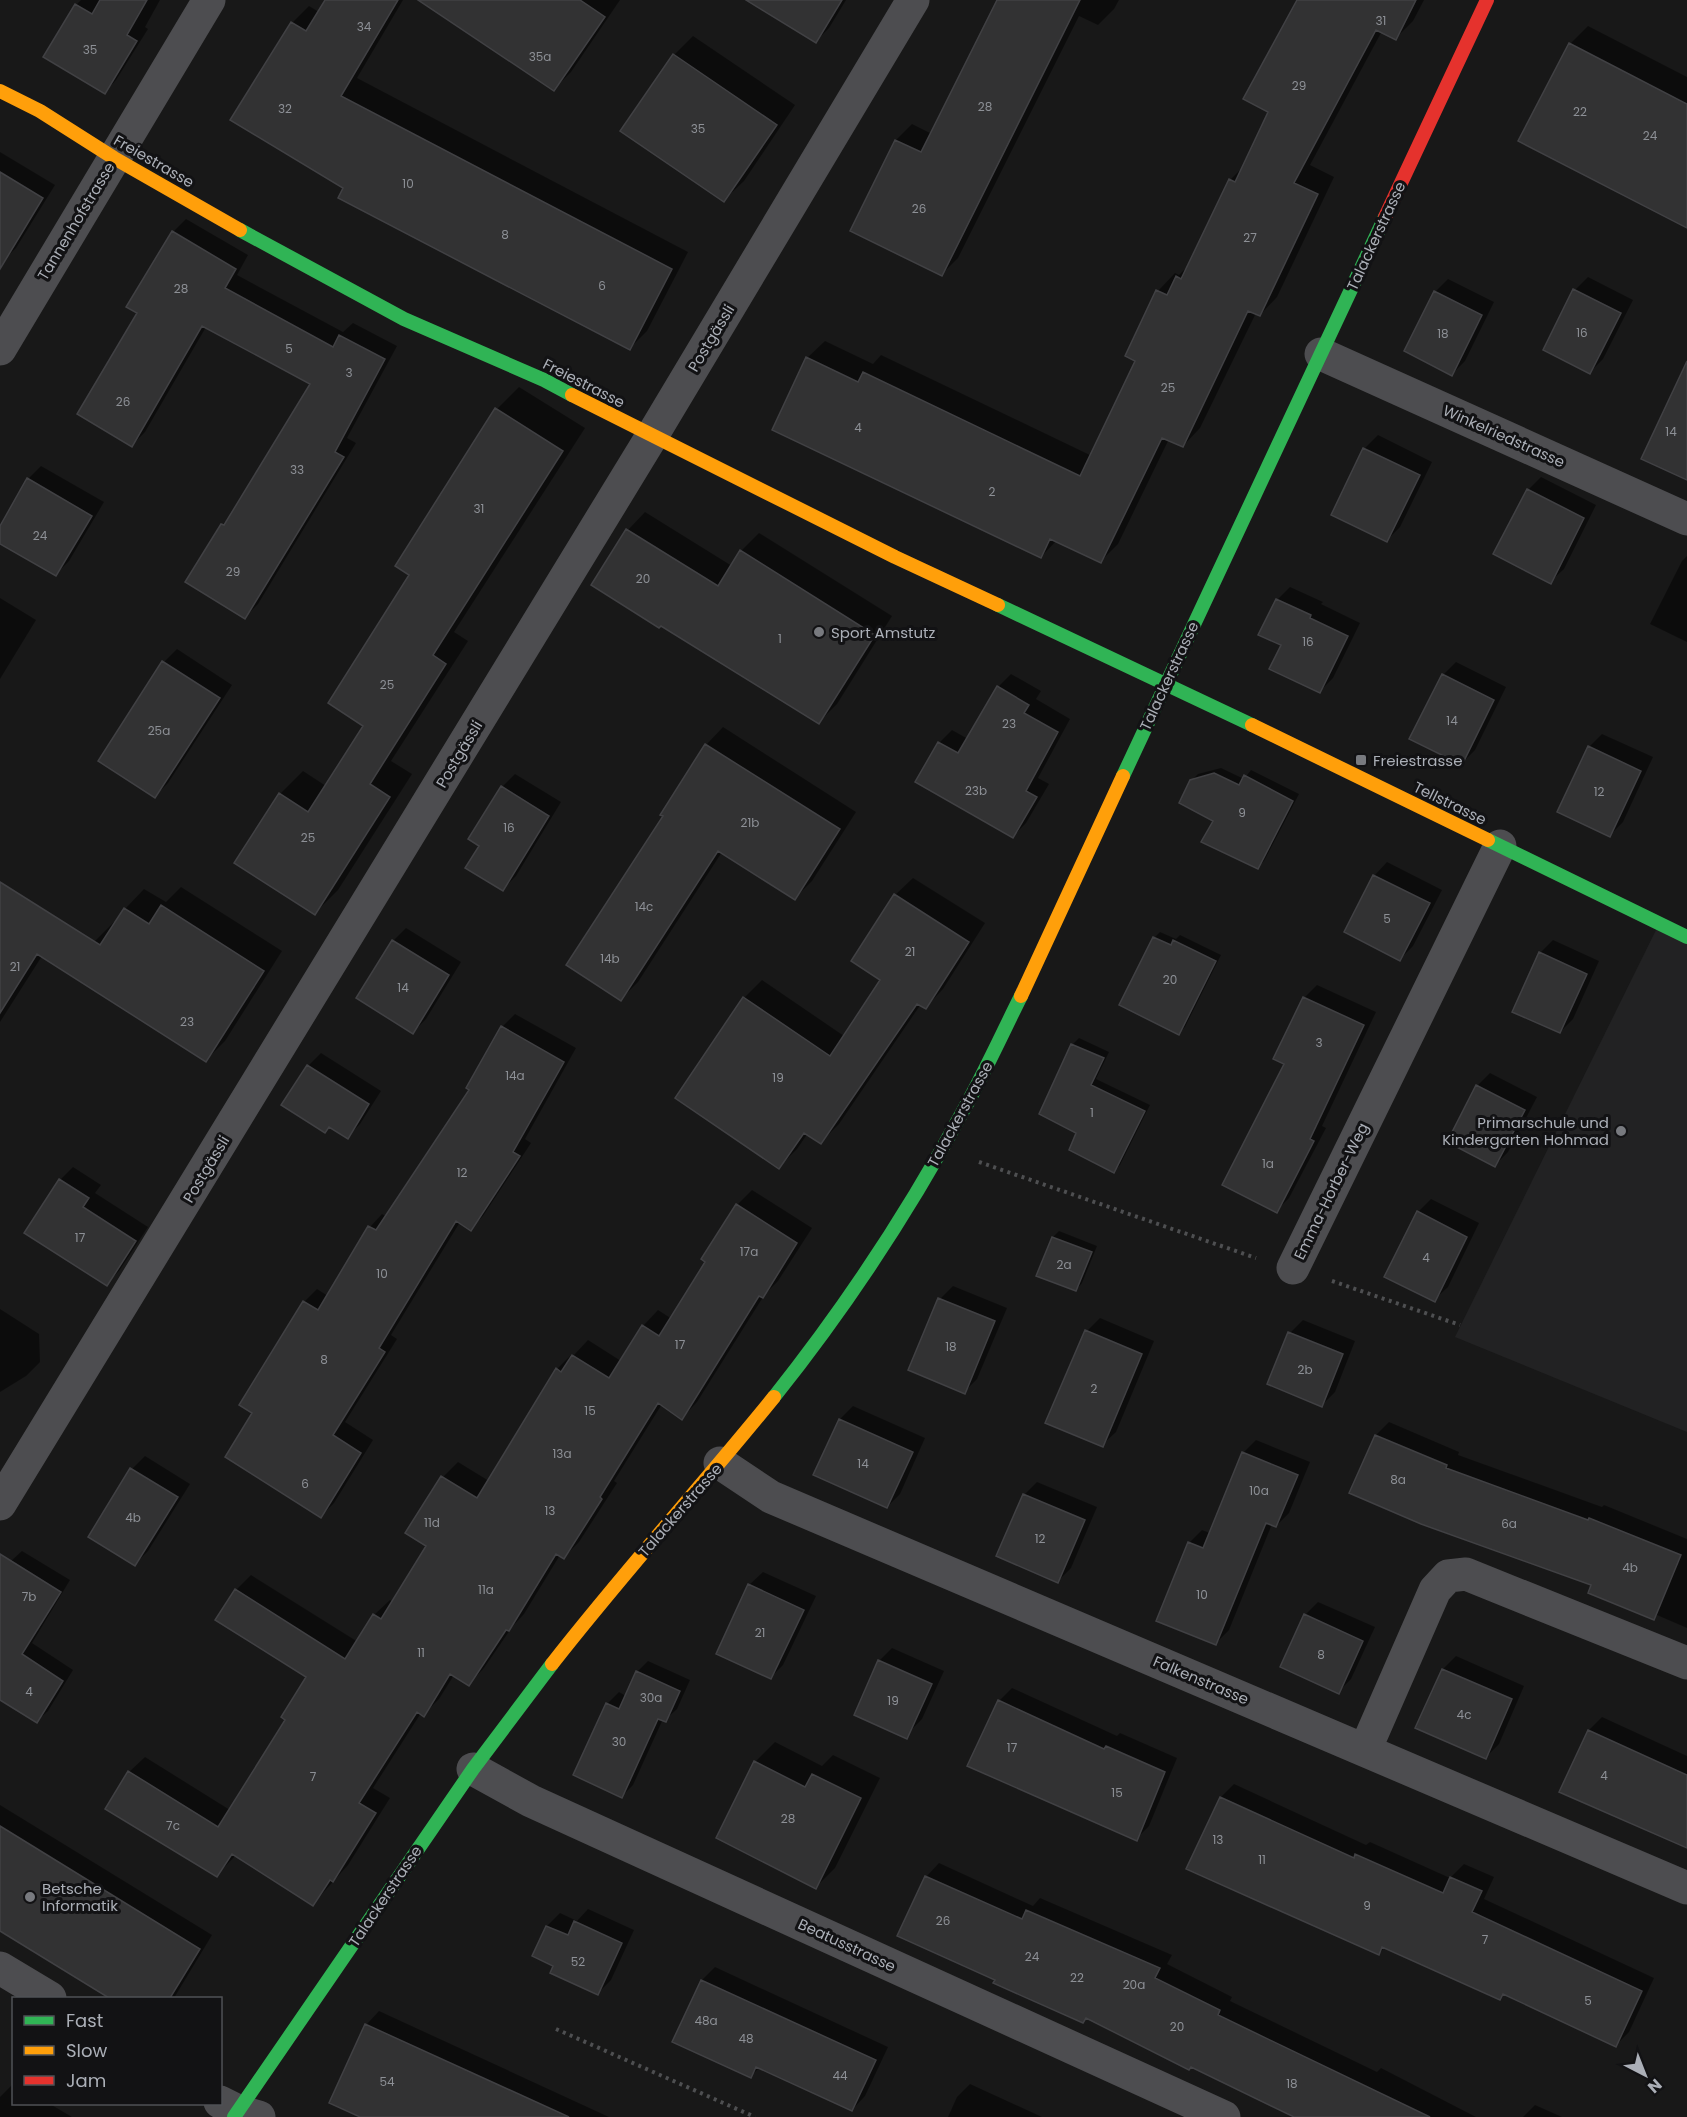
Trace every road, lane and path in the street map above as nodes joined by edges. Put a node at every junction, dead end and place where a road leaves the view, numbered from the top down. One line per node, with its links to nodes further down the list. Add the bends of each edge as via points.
1 (209, 0): 5 (street, Tannenhofstrasse)
2 (913, 0): 8 (street, Postgässli)
3 (1487, 0): 7 (main road, Talackerstrasse)
4 (0, 91): 5 (main road, Freiestrasse, via 40,111)
5 (114, 158): 6 (street, Tannenhofstrasse); 8 (main road, Freiestrasse, via 404,319 544,380)
6 (0, 349)
7 (1321, 354): 9 (street, Winkelriedstrasse); 10 (main road, Talackerstrasse)
8 (652, 436): 10 (main road, Freiestrasse); 17 (street, Postgässli)
9 (1687, 519)
10 (1165, 684): 11 (main road, Tellstrasse); 13 (main road, Talackerstrasse, via 1039,959)
11 (1500, 846): 12 (main road, Tellstrasse); 14 (street, Emma-Horber-Weg)
12 (1687, 937)
13 (942, 1149): 14 (path, Emma-Horber-Weg, via 1236,1252); 16 (main road, Talackerstrasse, via 834,1318)
14 (1293, 1268): 15 (path)
15 (1460, 1325)
16 (720, 1463): 19 (street, Falkenstrasse, via 771,1497); 20 (main road, Talackerstrasse, via 609,1591)
17 (0, 1504)
18 (1687, 1663): 19 (street, via 1466,1574 1448,1576 1435,1590)
19 (1365, 1749): 21 (street, Falkenstrasse)
20 (473, 1769): 25 (main road, Talackerstrasse); 27 (street, Beatusstrasse, via 531,1801)
21 (1687, 1888)
22 (0, 1968): 23 (street)
23 (48, 1997)
24 (556, 2029): 26 (path)
25 (238, 2112)
26 (755, 2117)
27 (1224, 2117)

